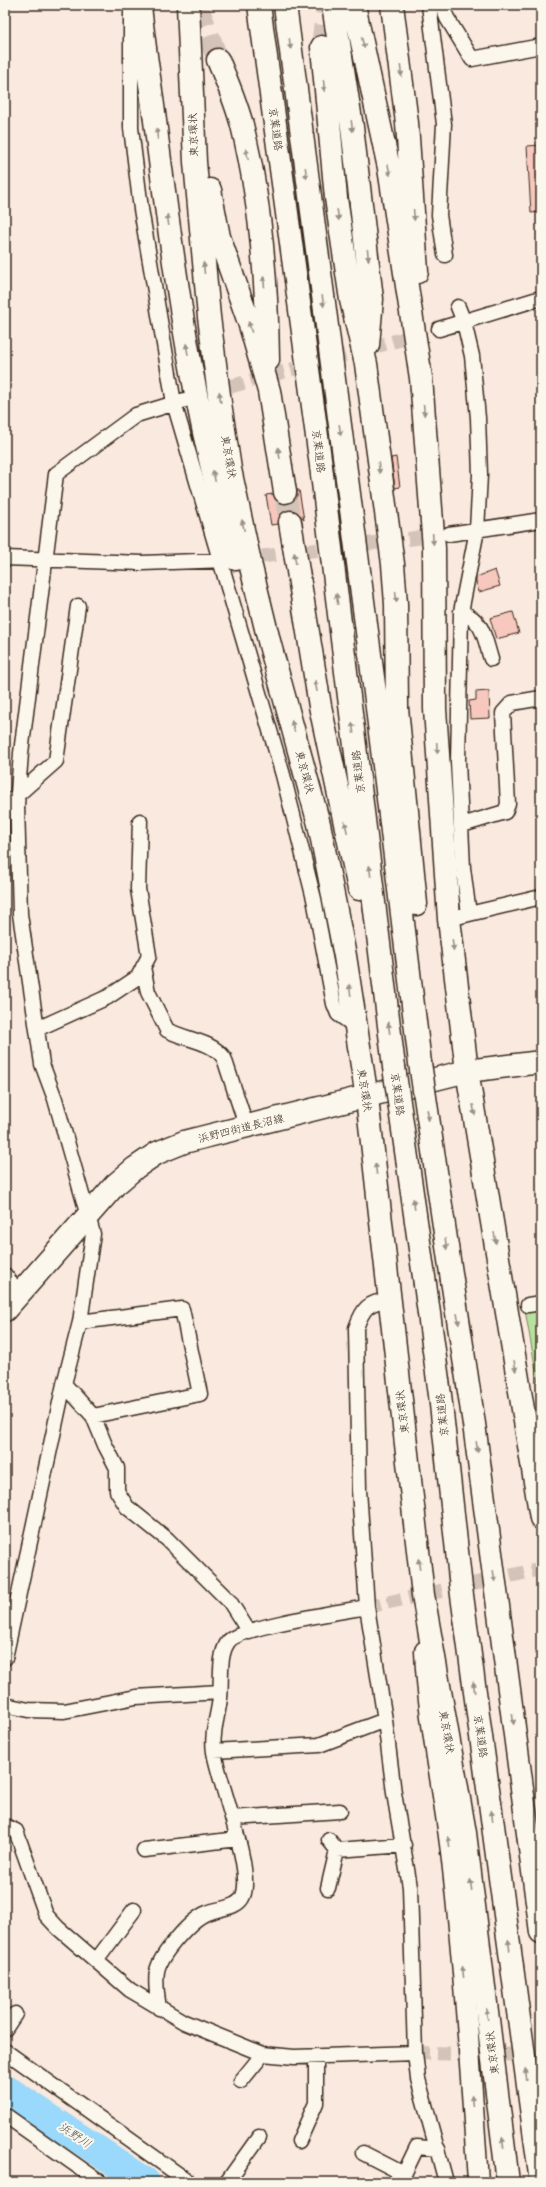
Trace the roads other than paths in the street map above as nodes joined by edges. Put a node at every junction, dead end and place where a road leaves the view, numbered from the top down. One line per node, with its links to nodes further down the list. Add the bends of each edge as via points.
1 (132, 5): 23 (street, via 131,128 141,209)
2 (140, 5): 34 (main road, one-way to 2, via 252,614 222,509 197,406 178,294)
3 (188, 5): 11 (main road, 東京環状)
4 (259, 5): 44 (main road, 京葉道路, one-way to 4, via 321,466)
5 (284, 5): 45 (main road, one-way to 45)
6 (333, 5): 20 (main road, one-way to 20, via 352,127 372,299)
7 (354, 5): 21 (main road, one-way to 21, via 389,168)
8 (392, 5): 21 (main road, one-way to 21, via 407,123 416,231)
9 (429, 5): 15 (street, via 444,124 439,215)
10 (442, 5): 12 (street, via 472,59)
11 (189, 35): 22 (main road, one-way to 11, via 217,230 203,156 199,77); 34 (main road, 東京環状, one-way to 11, via 230,469 210,325 194,162)
12 (541, 46)
13 (322, 47): 20 (main road, one-way to 20, via 336,198 351,300)
14 (218, 60): 22 (main road, one-way to 14, via 268,322 256,194 242,125)
15 (446, 255)
16 (541, 298): 18 (street)
17 (458, 307): 18 (street)
18 (464, 322): 19 (street); 27 (street, via 472,356 478,418 480,475)
19 (439, 329)
20 (366, 364): 45 (main road, one-way to 45, via 396,604 398,708 423,985)
21 (421, 378): 42 (main road, one-way to 42, via 434,548 435,709)
22 (269, 391): 24 (main road, one-way to 22)
23 (180, 401): 30 (street, via 136,415 56,474); 31 (street)
24 (285, 492)
25 (541, 521): 27 (street)
26 (290, 522): 44 (main road, one-way to 26, via 370,949 320,706)
27 (477, 530): 28 (street); 33 (street)
28 (449, 534)
29 (5, 558): 30 (street)
30 (44, 559): 31 (street, via 142,563); 37 (street)
31 (224, 561): 46 (street, via 314,898 334,1004 338,1014)
32 (78, 606): 37 (street, via 56,761)
33 (461, 612): 35 (street, via 473,616 480,625); 40 (street, via 458,762)
34 (270, 645): 46 (main road, 東京環状, one-way to 34, via 345,956 318,824)
35 (490, 658)
36 (541, 698): 40 (street, via 512,703 503,713 508,804 505,812)
37 (17, 797): 38 (street); 47 (street, via 20,914)
38 (5, 806)
39 (140, 821): 43 (street, via 138,889 149,956)
40 (462, 825): 42 (street, via 464,868)
41 (541, 896): 42 (street)
42 (459, 916): 49 (main road, one-way to 49)
43 (143, 967): 47 (street, via 138,977 108,997); 51 (street, via 148,992 168,1030 219,1050)
44 (384, 987): 98 (main road, 京葉道路, one-way to 44, bridge, via 461,1588 426,1284)
45 (416, 1022): 77 (main road, one-way to 77, bridge, via 475,1432)
46 (355, 1026): 50 (main road, 東京環状)
47 (37, 1029): 52 (street, via 42,1064 55,1099)
48 (541, 1062): 49 (main road, 浜野四街道長沼線)
49 (467, 1071): 50 (main road, 浜野四街道長沼線); 60 (main road, one-way to 60)
50 (368, 1098): 51 (main road, 浜野四街道長沼線); 55 (main road, 東京環状, one-way to 50)
51 (246, 1125): 52 (main road, 浜野四街道長沼線, via 184,1142 158,1153 115,1185)
52 (89, 1216): 54 (main road, 浜野四街道長沼線); 57 (street, via 93,1234)
53 (5, 1275): 54 (street)
54 (20, 1295): 56 (main road, 浜野四街道長沼線)
55 (389, 1300): 61 (main road, 東京環状, one-way to 55); 62 (street, via 375,1301 361,1314 356,1328 359,1490)
56 (5, 1310)
57 (80, 1322): 58 (street); 59 (street, via 182,1309 200,1394)
58 (64, 1384): 59 (street); 64 (street)
59 (93, 1416): 63 (street, via 117,1468 117,1491 127,1507 168,1540 230,1602)
60 (541, 1518)
61 (423, 1595): 96 (street, one-way to 61, via 453,1875 427,1683); 97 (main road, 東京環状, one-way to 61, via 465,1833)
62 (367, 1607): 63 (street); 67 (street)
63 (249, 1632): 65 (street, via 228,1641 223,1654)
64 (5, 1658)
65 (220, 1692): 66 (street, via 136,1696 64,1711 29,1710); 68 (street, via 213,1736)
66 (5, 1705)
67 (385, 1720): 68 (street, via 319,1745); 73 (street, via 394,1793)
68 (214, 1751): 70 (street)
69 (340, 1811): 70 (street)
70 (232, 1818): 72 (street)
71 (5, 1826): 78 (street, via 16,1831 46,1914)
72 (238, 1838): 74 (street); 79 (street, via 244,1872 244,1895 238,1903 206,1913 192,1922 162,1960 157,1971)
73 (404, 1845): 75 (street, via 333,1845); 84 (street, via 410,1887)
74 (144, 1850)
75 (328, 1888)
76 (134, 1910): 78 (street)
77 (541, 1932)
78 (96, 1961): 79 (street, via 130,1990)
79 (159, 2008): 83 (street, via 184,2022)
80 (15, 2014): 81 (street)
81 (5, 2029)
82 (5, 2051): 93 (street)
83 (263, 2054): 85 (street); 86 (street)
84 (415, 2054): 85 (street); 90 (street, via 418,2079)
85 (316, 2056): 89 (street, via 316,2103)
86 (241, 2081)
87 (5, 2115): 92 (street)
88 (259, 2137): 94 (street)
89 (299, 2142)
90 (438, 2149): 91 (street, via 417,2147 404,2174); 95 (street)
91 (363, 2153)
92 (100, 2182)
93 (188, 2182)
94 (227, 2182)
95 (446, 2182)
96 (478, 2182)
97 (508, 2182)
98 (541, 2182)

